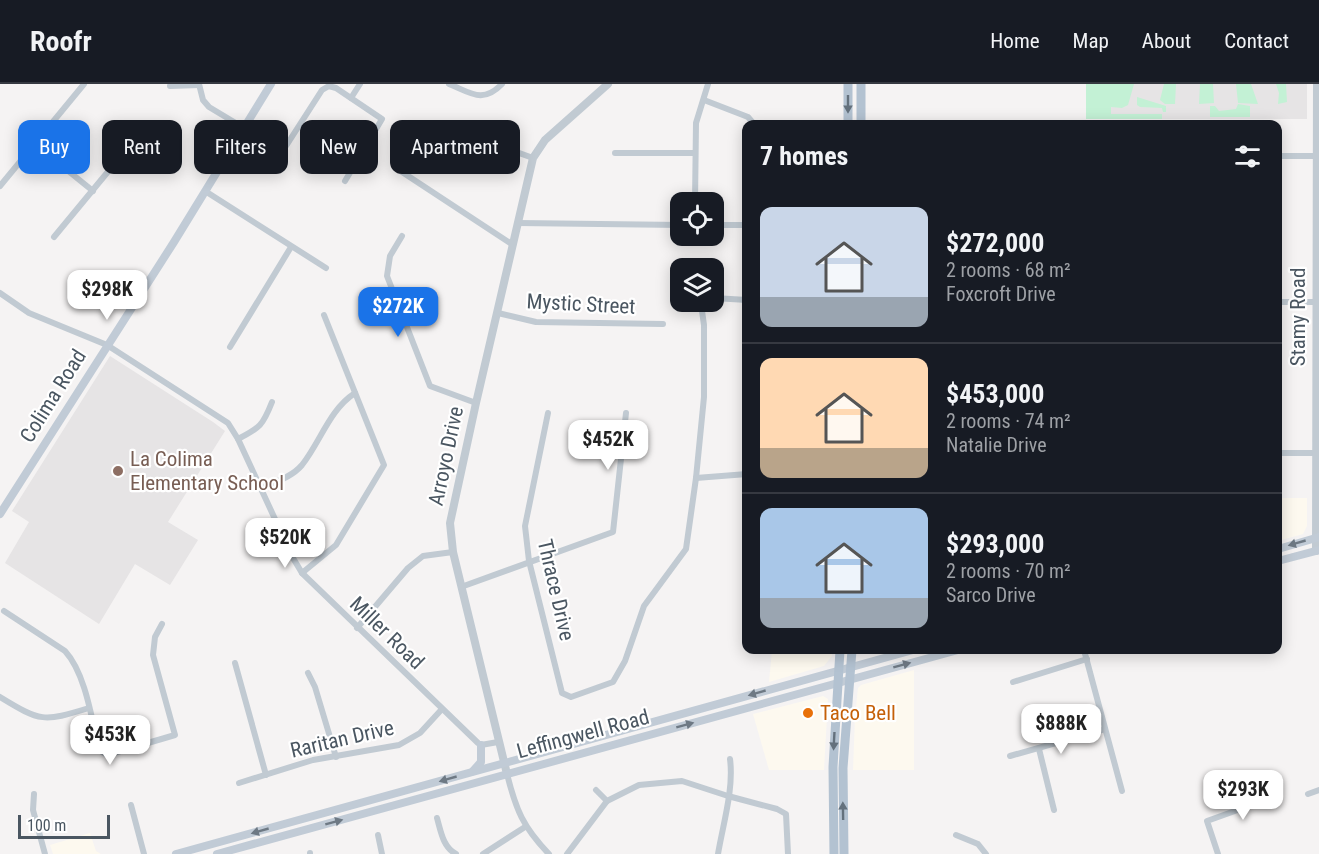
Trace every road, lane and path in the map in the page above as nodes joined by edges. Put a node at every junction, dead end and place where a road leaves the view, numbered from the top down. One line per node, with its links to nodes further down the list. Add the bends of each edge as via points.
1 (84, 84): 15 (street)
2 (271, 84): 17 (main road, Colima Road)
3 (360, 84): 13 (street)
4 (449, 84): 5 (street, via 483,96)
5 (502, 84)
6 (608, 84): 27 (street, Arroyo Drive, via 545,140)
7 (708, 84): 14 (street)
8 (848, 84): 19 (main road, one-way to 19)
9 (861, 84): 20 (main road)
10 (1317, 84): 26 (street, Stamy Road)
11 (199, 85): 12 (street); 16 (street, via 209,107)
12 (171, 86)
13 (351, 98): 21 (street, via 329,86 322,90); 33 (street, via 382,119)
14 (704, 100): 18 (street); 24 (street, via 696,123)
15 (55, 120)
16 (231, 120)
17 (249, 120)
18 (751, 120)
19 (848, 120)
20 (861, 120)
21 (288, 143)
22 (520, 153): 27 (street)
23 (615, 153): 24 (street)
24 (695, 153): 37 (street)
25 (1282, 156): 26 (street)
26 (1318, 156): 42 (street, Stamy Road)
27 (533, 158): 38 (street, Arroyo Drive)
28 (18, 165): 34 (street)
29 (72, 174): 35 (street)
30 (107, 174): 35 (street)
31 (216, 174): 36 (main road, Colima Road)
32 (405, 174): 45 (street)
33 (345, 181)
34 (0, 186)
35 (93, 191): 44 (street)
36 (205, 191): 46 (street); 58 (main road, Colima Road)
37 (695, 192)
38 (518, 223): 39 (street); 45 (street, Arroyo Drive)
39 (670, 225)
40 (724, 225): 41 (street)
41 (742, 225)
42 (1318, 229): 52 (street, Stamy Road)
43 (402, 236): 62 (street, via 390,256 387,276 430,386)
44 (54, 237)
45 (513, 245): 55 (street, Arroyo Drive)
46 (291, 247): 47 (street); 59 (street)
47 (326, 268)
48 (3, 295): 53 (street); 58 (street, Miller Road, via 29,313)
49 (724, 299): 50 (street)
50 (742, 300)
51 (1282, 302): 52 (street)
52 (1316, 302): 63 (street, Stamy Road)
53 (0, 304)
54 (702, 312): 70 (street, via 704,397)
55 (498, 314): 57 (street, Mystic Street, via 536,322); 62 (street, Arroyo Drive)
56 (324, 315): 60 (street)
57 (663, 324)
58 (107, 345): 66 (street, Miller Road, via 228,423); 72 (main road, Colima Road)
59 (230, 347)
60 (355, 393): 71 (street, via 341,402 301,466); 79 (street, via 384,465 336,545)
61 (272, 402): 66 (street, via 259,429)
62 (476, 403): 76 (street, Arroyo Drive, via 450,523)
63 (1318, 405): 68 (street, Stamy Road)
64 (548, 413): 78 (street, Thrace Drive, via 525,526)
65 (626, 413): 78 (street, via 613,532)
66 (238, 440): 71 (street, Miller Road)
67 (1282, 453): 68 (street)
68 (1316, 453): 73 (street, Stamy Road)
69 (742, 474): 70 (street)
70 (696, 478): 78 (street, Thrace Drive, via 686,549 644,606 625,662 613,682 571,698 562,693)
71 (261, 488): 79 (street, Miller Road)
72 (0, 514)
73 (1318, 538): 74 (main road, one-way to 74); 75 (street, Stamy Road)
74 (1282, 548)
75 (1317, 550): 77 (main road)
76 (453, 552): 80 (street, Arroyo Drive); 83 (street, via 423,556)
77 (1282, 560)
78 (530, 561): 80 (street)
79 (302, 573): 83 (street, Miller Road)
80 (461, 587): 101 (street, Arroyo Drive)
81 (4, 611): 98 (street, via 73,660)
82 (162, 624): 98 (street, via 155,637 153,655 175,735 107,755 99,750)
83 (357, 628): 99 (street, Miller Road)
84 (840, 654): 92 (main road)
85 (852, 654): 91 (main road)
86 (898, 654): 91 (main road, Leffingwell Road)
87 (943, 654): 94 (main road, Leffingwell Road, one-way to 87)
88 (1085, 654): 89 (street)
89 (1087, 659): 96 (street); 100 (street)
90 (235, 663): 110 (street)
91 (850, 667): 92 (main road, Leffingwell Road); 94 (main road)
92 (839, 670): 95 (main road); 107 (main road, Leffingwell Road, one-way to 107)
93 (308, 673): 105 (street)
94 (849, 679): 95 (main road, Leffingwell Road); 138 (main road, one-way to 94, via 843,768)
95 (838, 682): 109 (main road, Leffingwell Road, one-way to 95); 137 (main road, one-way to 137, via 833,767)
96 (1013, 682)
97 (0, 697): 98 (street, via 30,716 54,719)
98 (88, 708)
99 (442, 709): 102 (street, Miller Road); 105 (street, Raritan Drive, via 420,733 399,745)
100 (1106, 729): 103 (street); 114 (street)
101 (498, 742): 102 (street); 107 (street, Arroyo Drive)
102 (481, 745): 108 (main road, via 482,762)
103 (1039, 749): 104 (street); 121 (street)
104 (1010, 756)
105 (336, 757): 110 (street, Raritan Drive)
106 (730, 759): 117 (street)
107 (504, 763): 108 (main road, Leffingwell Road); 109 (street, Arroyo Drive)
108 (472, 772): 128 (main road, Leffingwell Road, one-way to 128)
109 (507, 774): 123 (street, Arroyo Drive); 129 (main road, Leffingwell Road, one-way to 109)
110 (266, 775): 111 (street, Raritan Drive)
111 (239, 783)
112 (596, 790): 119 (street)
113 (1319, 790): 116 (street)
114 (1122, 791)
115 (34, 794): 126 (street, via 33,810)
116 (1308, 794)
117 (728, 796): 119 (street, via 682,781 639,785); 135 (street); 136 (street, via 786,814)
118 (1271, 798): 140 (street, via 1207,821)
119 (607, 801): 134 (street)
120 (131, 805): 127 (street)
121 (1054, 810)
122 (437, 818): 131 (street, via 444,842)
123 (525, 827): 132 (street); 133 (street, Arroyo Drive)
124 (378, 835): 130 (street)
125 (956, 835): 139 (street, via 978,844)
126 (45, 854)
127 (144, 854)
128 (176, 854)
129 (217, 854)
130 (382, 854)
131 (456, 854)
132 (483, 854)
133 (549, 854)
134 (567, 854)
135 (718, 854)
136 (788, 854)
137 (834, 854)
138 (844, 854)
139 (986, 854)
140 (1218, 854)

